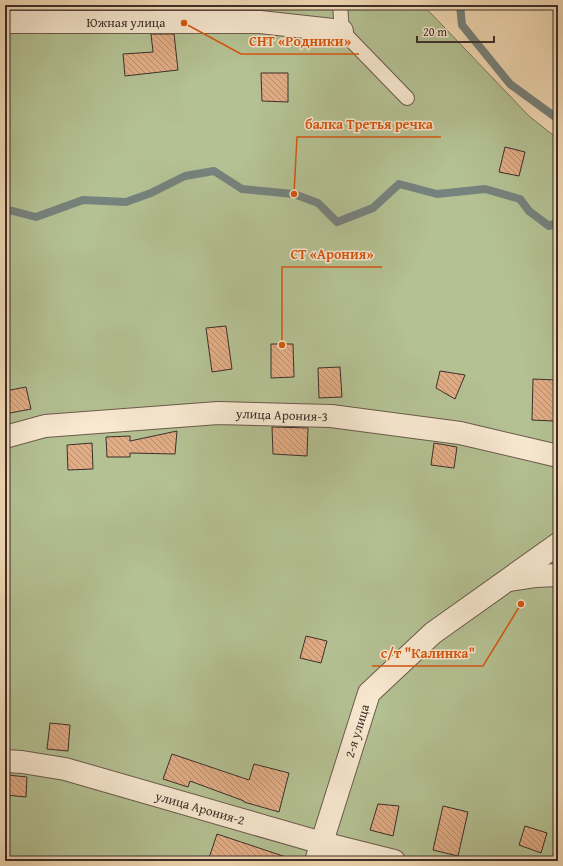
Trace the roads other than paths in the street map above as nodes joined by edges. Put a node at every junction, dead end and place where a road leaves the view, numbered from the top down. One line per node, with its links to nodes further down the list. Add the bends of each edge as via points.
1 (340, 5): 3 (lane)
2 (5, 22): 3 (street, Южная улица, via 260,22)
3 (342, 31): 4 (lane)
4 (407, 98)
5 (5, 436): 6 (street, улица Арония-3, via 45,426 218,413 331,416 460,433)
6 (558, 456)
7 (558, 544): 9 (street, 2-я улица)
8 (558, 575): 9 (street)
9 (507, 580): 11 (street, 2-я улица, via 433,633 369,693)
10 (5, 761): 11 (street, улица Арония-2, via 65,769)
11 (319, 852): 12 (street, улица Арония-2)
12 (394, 861)

